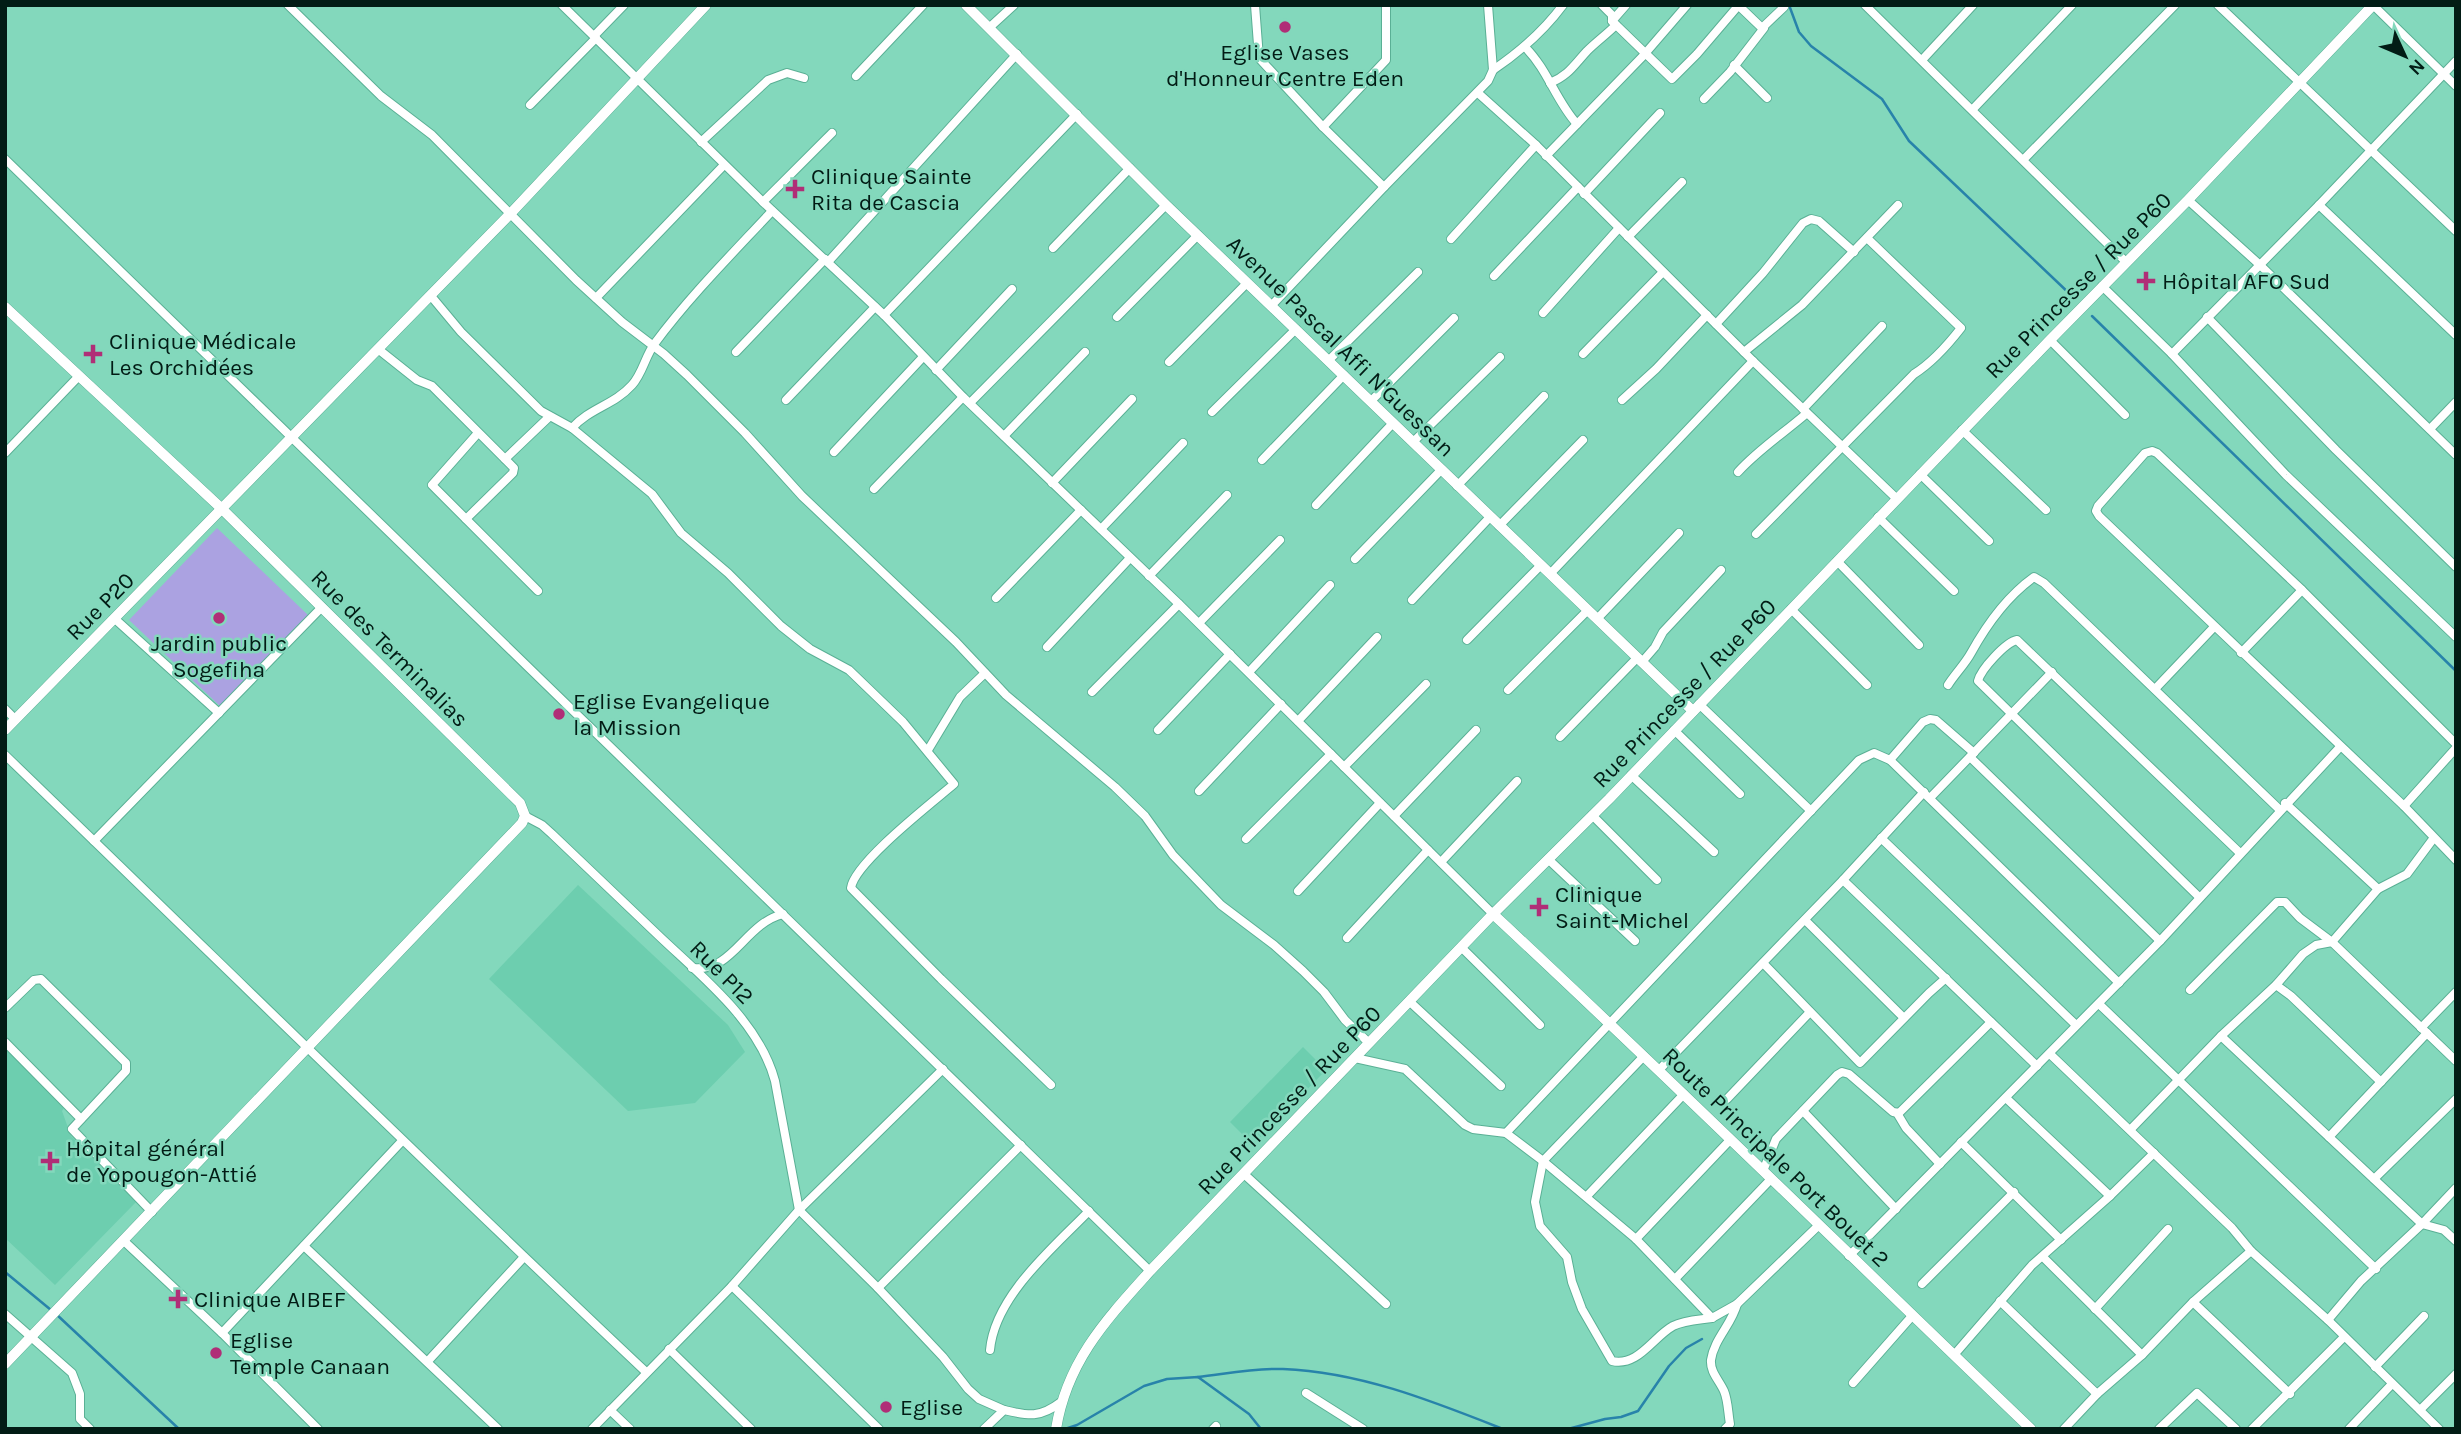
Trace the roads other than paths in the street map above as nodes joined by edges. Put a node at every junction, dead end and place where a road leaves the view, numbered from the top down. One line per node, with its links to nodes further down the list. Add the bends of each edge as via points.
1 (288, 5): 68 (street)
2 (562, 5): 26 (street)
3 (624, 5): 26 (street)
4 (706, 5): 36 (street, Rue P20)
5 (923, 5): 35 (street)
6 (966, 5): 24 (street, Avenue Pascal Affi N'Guessan)
7 (1014, 5): 24 (street)
8 (1255, 5): 49 (street, via 1259,58)
9 (1387, 5): 49 (street, via 1386,60)
10 (1488, 5): 33 (street)
11 (1563, 5): 27 (street)
12 (1602, 5): 23 (street)
13 (1626, 5): 23 (street)
14 (1687, 5): 29 (street)
15 (1738, 5): 25 (street); 29 (street, via 1672,79)
16 (1865, 5): 30 (street)
17 (1973, 5): 30 (street)
18 (2072, 5): 45 (street)
19 (2175, 5): 56 (street)
20 (2373, 5): 34 (street); 39 (street, Rue Princesse / Rue P60)
21 (1784, 7): 25 (street)
22 (2224, 7): 39 (street)
23 (1614, 23): 29 (street); 38 (street, via 1573,69)
24 (990, 27): 28 (street, Avenue Pascal Affi N'Guessan)
25 (1763, 27): 32 (street)
26 (595, 37): 36 (street); 44 (street)
27 (1525, 47): 33 (street); 38 (street)
28 (1017, 54): 47 (street, Avenue Pascal Affi N'Guessan); 77 (street)
29 (1644, 54): 48 (street)
30 (1922, 60): 45 (street)
31 (2456, 61): 34 (street)
32 (1734, 65): 42 (street); 43 (street)
33 (1493, 70): 41 (street)
34 (2444, 74): 40 (street); 53 (street)
35 (856, 76)
36 (636, 78): 51 (street); 68 (street, Rue P20)
37 (804, 78): 51 (street, via 787,73 768,80)
38 (1550, 83): 48 (street)
39 (2299, 84): 53 (street); 62 (street, Rue Princesse / Rue P60)
40 (2456, 86)
41 (1478, 93): 52 (street); 60 (street)
42 (1767, 98)
43 (1704, 99)
44 (530, 105)
45 (1973, 109): 56 (street)
46 (1660, 113): 61 (street)
47 (1077, 114): 58 (street, Avenue Pascal Affi N'Guessan); 92 (street)
48 (1577, 124): 54 (street)
49 (1323, 127): 60 (street)
50 (832, 133): 63 (street)
51 (701, 142): 57 (street)
52 (1536, 145): 54 (street); 74 (street)
53 (2371, 150): 66 (street); 70 (street)
54 (1546, 156): 61 (street)
55 (5, 159): 133 (street)
56 (2024, 159): 78 (street)
57 (724, 165): 63 (street); 87 (street)
58 (1130, 168): 64 (street, Avenue Pascal Affi N'Guessan); 75 (street)
59 (1682, 182): 72 (street)
60 (1384, 187): 88 (street)
61 (1581, 190): 69 (street); 82 (street)
62 (2188, 200): 78 (street, Rue Princesse / Rue P60); 79 (street)
63 (763, 202): 67 (street)
64 (1166, 205): 71 (street, Avenue Pascal Affi N'Guessan); 120 (street)
65 (1898, 205): 73 (street)
66 (2319, 205): 79 (street); 100 (street)
67 (772, 211): 77 (street); 102 (street)
68 (511, 213): 86 (street, Rue P20); 87 (street)
69 (1619, 228): 72 (street); 91 (street)
70 (2456, 231)
71 (1198, 235): 83 (street, Avenue Pascal Affi N'Guessan); 94 (street)
72 (1628, 237): 81 (street)
73 (1867, 238): 76 (street); 138 (street, via 1961,328)
74 (1451, 239)
75 (1053, 248)
76 (1854, 252): 97 (street, via 1819,221 1803,223); 106 (street, via 1802,305)
77 (827, 261): 90 (street); 104 (street)
78 (2126, 262): 84 (street, Rue Princesse / Rue P60)
79 (2260, 265): 95 (street); 130 (street)
80 (1418, 272): 111 (street)
81 (1663, 272): 93 (street); 107 (street)
82 (1494, 276)
83 (1247, 283): 88 (street, Avenue Pascal Affi N'Guessan); 113 (street)
84 (2102, 286): 101 (street, Rue Princesse / Rue P60); 108 (street)
85 (1012, 289): 114 (street)
86 (431, 296): 103 (street, Rue P20); 127 (street, via 461,332)
87 (596, 298): 102 (street)
88 (1272, 305): 99 (street, Avenue Pascal Affi N'Guessan)
89 (5, 307): 116 (street, Rue des Terminalias)
90 (875, 307): 92 (street); 119 (street)
91 (1543, 313)
92 (884, 315): 109 (street)
93 (1707, 316): 97 (street); 121 (street)
94 (1117, 317)
95 (2207, 317): 108 (street); 169 (street)
96 (1454, 318): 122 (street)
97 (1716, 324): 106 (street)
98 (1882, 326): 124 (street)
99 (1296, 329): 111 (street, Avenue Pascal Affi N'Guessan); 125 (street)
100 (2456, 335)
101 (2050, 340): 126 (street); 131 (street, Rue Princesse / Rue P60)
102 (653, 345): 129 (street, via 633,385); 197 (street)
103 (378, 349): 132 (street, via 416,380 432,386); 133 (street, Rue P20)
104 (736, 352)
105 (1085, 352): 134 (street)
106 (1744, 352): 112 (street)
107 (1583, 354)
108 (2172, 354): 187 (street, via 2286,475)
109 (923, 357): 114 (street); 139 (street)
110 (1500, 357): 136 (street)
111 (1329, 360): 115 (street, Avenue Pascal Affi N'Guessan)
112 (1753, 361): 124 (street); 171 (street)
113 (1169, 362)
114 (936, 370): 120 (street)
115 (1344, 375): 122 (street, Avenue Pascal Affi N'Guessan); 143 (street)
116 (78, 377): 140 (street); 153 (street, Rue des Terminalias)
117 (1544, 396): 148 (street)
118 (1132, 399): 147 (street)
119 (786, 400)
120 (967, 400): 134 (street); 149 (street)
121 (1622, 400)
122 (1371, 401): 128 (street, Avenue Pascal Affi N'Guessan)
123 (2456, 402): 130 (street)
124 (1805, 411): 138 (street); 145 (street)
125 (1212, 412)
126 (2125, 415)
127 (549, 417): 129 (street); 142 (street)
128 (1393, 423): 136 (street, Avenue Pascal Affi N'Guessan); 152 (street)
129 (572, 428): 218 (street, via 652,494 681,533 782,626 810,649 849,670)
130 (2430, 429): 141 (street)
131 (1962, 430): 146 (street, Rue Princesse / Rue P60); 155 (street)
132 (478, 433): 142 (street); 158 (street, via 432,485)
133 (293, 436): 153 (street, Rue P20); 251 (street)
134 (1004, 436): 147 (street)
135 (1583, 439): 159 (street)
136 (1413, 442): 144 (street, Avenue Pascal Affi N'Guessan)
137 (1183, 443): 160 (street)
138 (1842, 446): 151 (street); 162 (street)
139 (834, 452)
140 (5, 453)
141 (2456, 454)
142 (505, 458): 158 (street, via 513,473)
143 (1262, 460)
144 (1441, 470): 148 (street, Avenue Pascal Affi N'Guessan); 166 (street)
145 (1738, 472)
146 (1920, 474): 151 (street, Rue Princesse / Rue P60); 164 (street)
147 (1052, 483): 154 (street)
148 (1457, 486): 156 (street, Avenue Pascal Affi N'Guessan)
149 (874, 489)
150 (1227, 495): 172 (street)
151 (1896, 499): 157 (street, Rue Princesse / Rue P60)
152 (1316, 505)
153 (222, 509): 180 (street, Rue des Terminalias); 183 (street, Rue P20)
154 (1081, 510): 160 (street); 177 (street)
155 (2046, 510)
156 (1490, 517): 159 (street, Avenue Pascal Affi N'Guessan); 178 (street)
157 (1878, 517): 167 (street, Rue Princesse / Rue P60); 176 (street)
158 (466, 519): 175 (street)
159 (1499, 526): 168 (street, Avenue Pascal Affi N'Guessan)
160 (1101, 529): 165 (street)
161 (1679, 533): 184 (street)
162 (1756, 534)
163 (1280, 540): 185 (street)
164 (1989, 541)
165 (1130, 558): 172 (street); 191 (street)
166 (1355, 559)
167 (1837, 561): 181 (street, Rue Princesse / Rue P60); 190 (street)
168 (1541, 565): 171 (street, Avenue Pascal Affi N'Guessan); 189 (street)
169 (2456, 567)
170 (1721, 570): 194 (street)
171 (1550, 574): 182 (street, Avenue Pascal Affi N'Guessan)
172 (1149, 576): 179 (street)
173 (1330, 585): 196 (street)
174 (2302, 590): 186 (street, via 2162,458 2152,451 2145,453 2096,511); 192 (street); 216 (street)
175 (538, 591)
176 (1954, 592)
177 (996, 598)
178 (1412, 600)
179 (1179, 604): 185 (street); 203 (street)
180 (322, 607): 207 (street); 235 (street, Rue des Terminalias, via 520,803)
181 (1791, 609): 199 (street); 205 (street, Rue Princesse / Rue P60)
182 (1588, 610): 184 (street, Avenue Pascal Affi N'Guessan); 202 (street)
183 (115, 619): 207 (street); 209 (street, Rue P20)
184 (1597, 620): 194 (street, Avenue Pascal Affi N'Guessan)
185 (1199, 623): 193 (street)
186 (2214, 627): 192 (street); 201 (street)
187 (2456, 636)
188 (1377, 637): 210 (street)
189 (1467, 640)
190 (1919, 645)
191 (1047, 647)
192 (2241, 653): 217 (street)
193 (1230, 654): 196 (street); 212 (street)
194 (1639, 660): 205 (street, Avenue Pascal Affi N'Guessan); 215 (street)
195 (2052, 671): 208 (street); 208 (street, via 2013,639 1983,669 1978,681); 242 (street)
196 (1249, 672): 204 (street)
197 (985, 673): 218 (street, via 960,697); 278 (street, via 1115,787 1213,897 1303,971)
198 (1426, 684): 223 (street)
199 (1867, 685)
200 (1948, 685): 201 (street, via 1983,629 2034,577)
201 (2155, 689): 231 (street)
202 (1508, 690)
203 (1092, 692)
204 (1281, 704): 210 (street); 226 (street)
205 (1696, 708): 214 (street, Rue Princesse / Rue P60); 232 (street)
206 (5, 709): 209 (street)
207 (219, 713): 239 (street)
208 (2011, 715): 221 (street); 250 (street)
209 (15, 719): 211 (street, Rue P20)
210 (1298, 721): 219 (street)
211 (5, 730)
212 (1158, 730)
213 (1476, 730): 234 (street)
214 (1674, 730): 224 (street, Rue Princesse / Rue P60); 227 (street)
215 (1560, 737)
216 (2456, 746): 230 (street)
217 (2340, 747): 230 (street); 231 (street)
218 (928, 750): 291 (street, via 954,784 875,855 851,888)
219 (1331, 754): 223 (street); 237 (street)
220 (5, 755): 239 (street)
221 (1972, 755): 222 (street, via 1930,719); 228 (street); 256 (street)
222 (1890, 760): 228 (street); 232 (street, via 1874,753 1865,756)
223 (1344, 766): 229 (street)
224 (1631, 775): 233 (street, Rue Princesse / Rue P60); 241 (street)
225 (1517, 781): 245 (street)
226 (1199, 791)
227 (1740, 794)
228 (1927, 795): 236 (street); 262 (street)
229 (1380, 803): 234 (street); 249 (street)
230 (2404, 806): 238 (street)
231 (2283, 807): 242 (street); 248 (street)
232 (1811, 811): 272 (street)
233 (1592, 815): 243 (street, Rue Princesse / Rue P60); 246 (street)
234 (1394, 816): 240 (street)
235 (525, 817): 260 (street, Rue P12, via 542,825); 279 (street)
236 (1881, 838): 247 (street); 274 (street)
237 (1246, 839)
238 (2433, 839): 244 (street); 248 (street, via 2407,874)
239 (94, 841): 279 (street)
240 (1428, 850): 245 (street); 254 (street)
241 (1714, 852)
242 (2240, 853): 250 (street)
243 (1548, 859): 252 (street, Rue Princesse / Rue P60); 255 (street)
244 (2456, 860)
245 (1441, 862): 252 (street)
246 (1657, 880)
247 (1843, 880): 253 (street); 261 (street)
248 (2378, 889): 257 (street)
249 (1298, 891)
250 (2199, 897): 256 (street)
251 (783, 914): 260 (street, via 763,922 717,966); 286 (street)
252 (1493, 914): 258 (street, Rue Princesse / Rue P60); 272 (street, Route Principale Port Bouet 2)
253 (1805, 920): 259 (street); 270 (street)
254 (1347, 938)
255 (1635, 940)
256 (2160, 941): 262 (street)
257 (2332, 942): 263 (street, via 2303,954); 264 (street, via 2285,902 2277,902); 275 (street)
258 (1461, 947): 266 (street, Rue Princesse / Rue P60); 273 (street)
259 (1763, 963): 269 (street); 287 (street)
260 (692, 968): 319 (street, Rue P12, via 754,1033 771,1064)
261 (1946, 978): 270 (street); 271 (street)
262 (2119, 983): 267 (street)
263 (2276, 985): 276 (street); 290 (street)
264 (2190, 990)
265 (2456, 992): 275 (street)
266 (1409, 1001): 278 (street, Rue Princesse / Rue P60); 292 (street)
267 (2099, 1004): 274 (street); 289 (street)
268 (5, 1008): 299 (street, via 41,978 126,1063 126,1070)
269 (1810, 1013): 284 (street); 295 (street)
270 (1904, 1018): 284 (street)
271 (1991, 1022): 285 (street); 298 (street)
272 (1610, 1024): 281 (street, Route Principale Port Bouet 2); 301 (street)
273 (1540, 1025)
274 (2076, 1025): 280 (street)
275 (2424, 1031): 283 (street); 290 (street)
276 (2221, 1036): 289 (street); 302 (street)
277 (5, 1042): 299 (street)
278 (1369, 1043): 282 (street, Rue Princesse / Rue P60)
279 (309, 1047): 303 (street); 321 (street)
280 (2050, 1054): 285 (street); 300 (street)
281 (1644, 1056): 287 (street, Route Principale Port Bouet 2); 308 (street)
282 (1355, 1058): 301 (street, via 1405,1069 1465,1125); 311 (street, Rue Princesse / Rue P60)
283 (2456, 1061)
284 (1860, 1063): 288 (street)
285 (2038, 1066): 294 (street)
286 (943, 1069): 306 (street); 319 (street)
287 (1659, 1070): 293 (street, Route Principale Port Bouet 2)
288 (1849, 1074): 297 (street, via 1837,1075); 298 (street)
289 (2179, 1080): 300 (street); 334 (street)
290 (2381, 1082): 302 (street)
291 (1051, 1085)
292 (1501, 1086)
293 (1684, 1094): 304 (street, Route Principale Port Bouet 2); 316 (street)
294 (2006, 1098): 305 (street); 317 (street)
295 (1727, 1099)
296 (2456, 1099): 312 (street)
297 (1802, 1111): 310 (street, via 1776,1139); 318 (street)
298 (1897, 1113): 309 (street)
299 (81, 1119): 321 (street, via 73,1132)
300 (2131, 1129): 307 (street)
301 (1506, 1133): 308 (street)
302 (2329, 1137): 312 (street)
303 (402, 1140): 329 (street); 332 (street)
304 (1730, 1140): 310 (street, Route Principale Port Bouet 2); 325 (street)
305 (1961, 1142): 309 (street); 315 (street)
306 (1021, 1145): 320 (street); 339 (street)
307 (2154, 1153): 317 (street); 330 (street)
308 (1544, 1161): 316 (street); 348 (street, via 1536,1214 1547,1236 1567,1257 1582,1309 1612,1361 1637,1357 1680,1323)
309 (1940, 1164): 318 (street)
310 (1763, 1171): 313 (street, Route Principale Port Bouet 2)
311 (1244, 1174): 335 (street, Rue Princesse / Rue P60); 342 (street)
312 (2374, 1179): 322 (street)
313 (1771, 1180): 323 (street, Route Principale Port Bouet 2); 336 (street)
314 (2456, 1188): 322 (street)
315 (2014, 1192): 326 (street); 337 (street)
316 (1587, 1196): 325 (street)
317 (2110, 1196): 326 (street)
318 (1896, 1209): 331 (street)
319 (799, 1210): 338 (street); 339 (street)
320 (1089, 1211): 335 (street); 354 (street, via 1016,1287 993,1328)
321 (152, 1212): 327 (street)
322 (2422, 1224): 328 (street, via 2444,1230); 334 (street)
323 (1818, 1226): 331 (street, Route Principale Port Bouet 2); 343 (street)
324 (2168, 1229): 344 (street)
325 (1636, 1239): 336 (street)
326 (2061, 1240): 333 (street)
327 (124, 1241): 350 (street); 352 (street)
328 (2456, 1241)
329 (304, 1247): 350 (street); 357 (street)
330 (2250, 1251): 341 (street); 349 (street)
331 (1849, 1256): 346 (street, Route Principale Port Bouet 2)
332 (524, 1257): 357 (street); 360 (street)
333 (2043, 1257): 340 (street); 344 (street)
334 (2376, 1269): 349 (street)
335 (1150, 1271): 367 (street, Rue Princesse / Rue P60, via 1090,1341)
336 (1675, 1279): 348 (street)
337 (1922, 1284)
338 (732, 1286): 353 (street); 379 (street)
339 (878, 1288): 369 (street, via 968,1390)
340 (2000, 1301): 355 (street); 365 (street)
341 (2193, 1302): 356 (street); 366 (street)
342 (1386, 1304)
343 (1737, 1304): 348 (street); 382 (street, via 1711,1361 1724,1392 1730,1423)
344 (2095, 1308): 356 (street)
345 (5, 1314): 352 (street)
346 (1912, 1316): 355 (street, Route Principale Port Bouet 2); 362 (street)
347 (2424, 1316): 359 (street)
348 (1712, 1318)
349 (2328, 1320): 351 (street)
350 (222, 1333): 374 (street)
351 (2344, 1337): 359 (street); 366 (street)
352 (30, 1338): 358 (street); 373 (street, via 72,1373 80,1394 80,1419)
353 (669, 1349): 360 (street); 378 (street)
354 (990, 1350)
355 (1954, 1355): 383 (street, Route Principale Port Bouet 2)
356 (2142, 1355): 365 (street)
357 (428, 1361): 375 (street)
358 (5, 1364)
359 (2375, 1367): 363 (street)
360 (646, 1372): 368 (street)
361 (2456, 1374): 370 (street)
362 (1853, 1382)
363 (2392, 1384): 370 (street); 388 (street)
364 (1306, 1393): 381 (street)
365 (2097, 1394): 384 (street)
366 (2290, 1394): 387 (street)
367 (1061, 1402): 369 (street, via 1034,1415); 371 (street, Rue Princesse / Rue P60)
368 (610, 1410): 376 (street); 377 (street)
369 (1004, 1410): 380 (street)
370 (2420, 1410): 372 (street)
371 (1056, 1427)
372 (2437, 1428)
373 (90, 1429)
374 (318, 1429)
375 (498, 1429)
376 (592, 1429)
377 (630, 1429)
378 (751, 1429)
379 (879, 1429)
380 (984, 1429)
381 (1363, 1429)
382 (1725, 1429)
383 (2031, 1429)
384 (2064, 1429)
385 (2159, 1429): 386 (street, via 2197,1393)
386 (2236, 1429)
387 (2252, 1429)
388 (2350, 1429)

